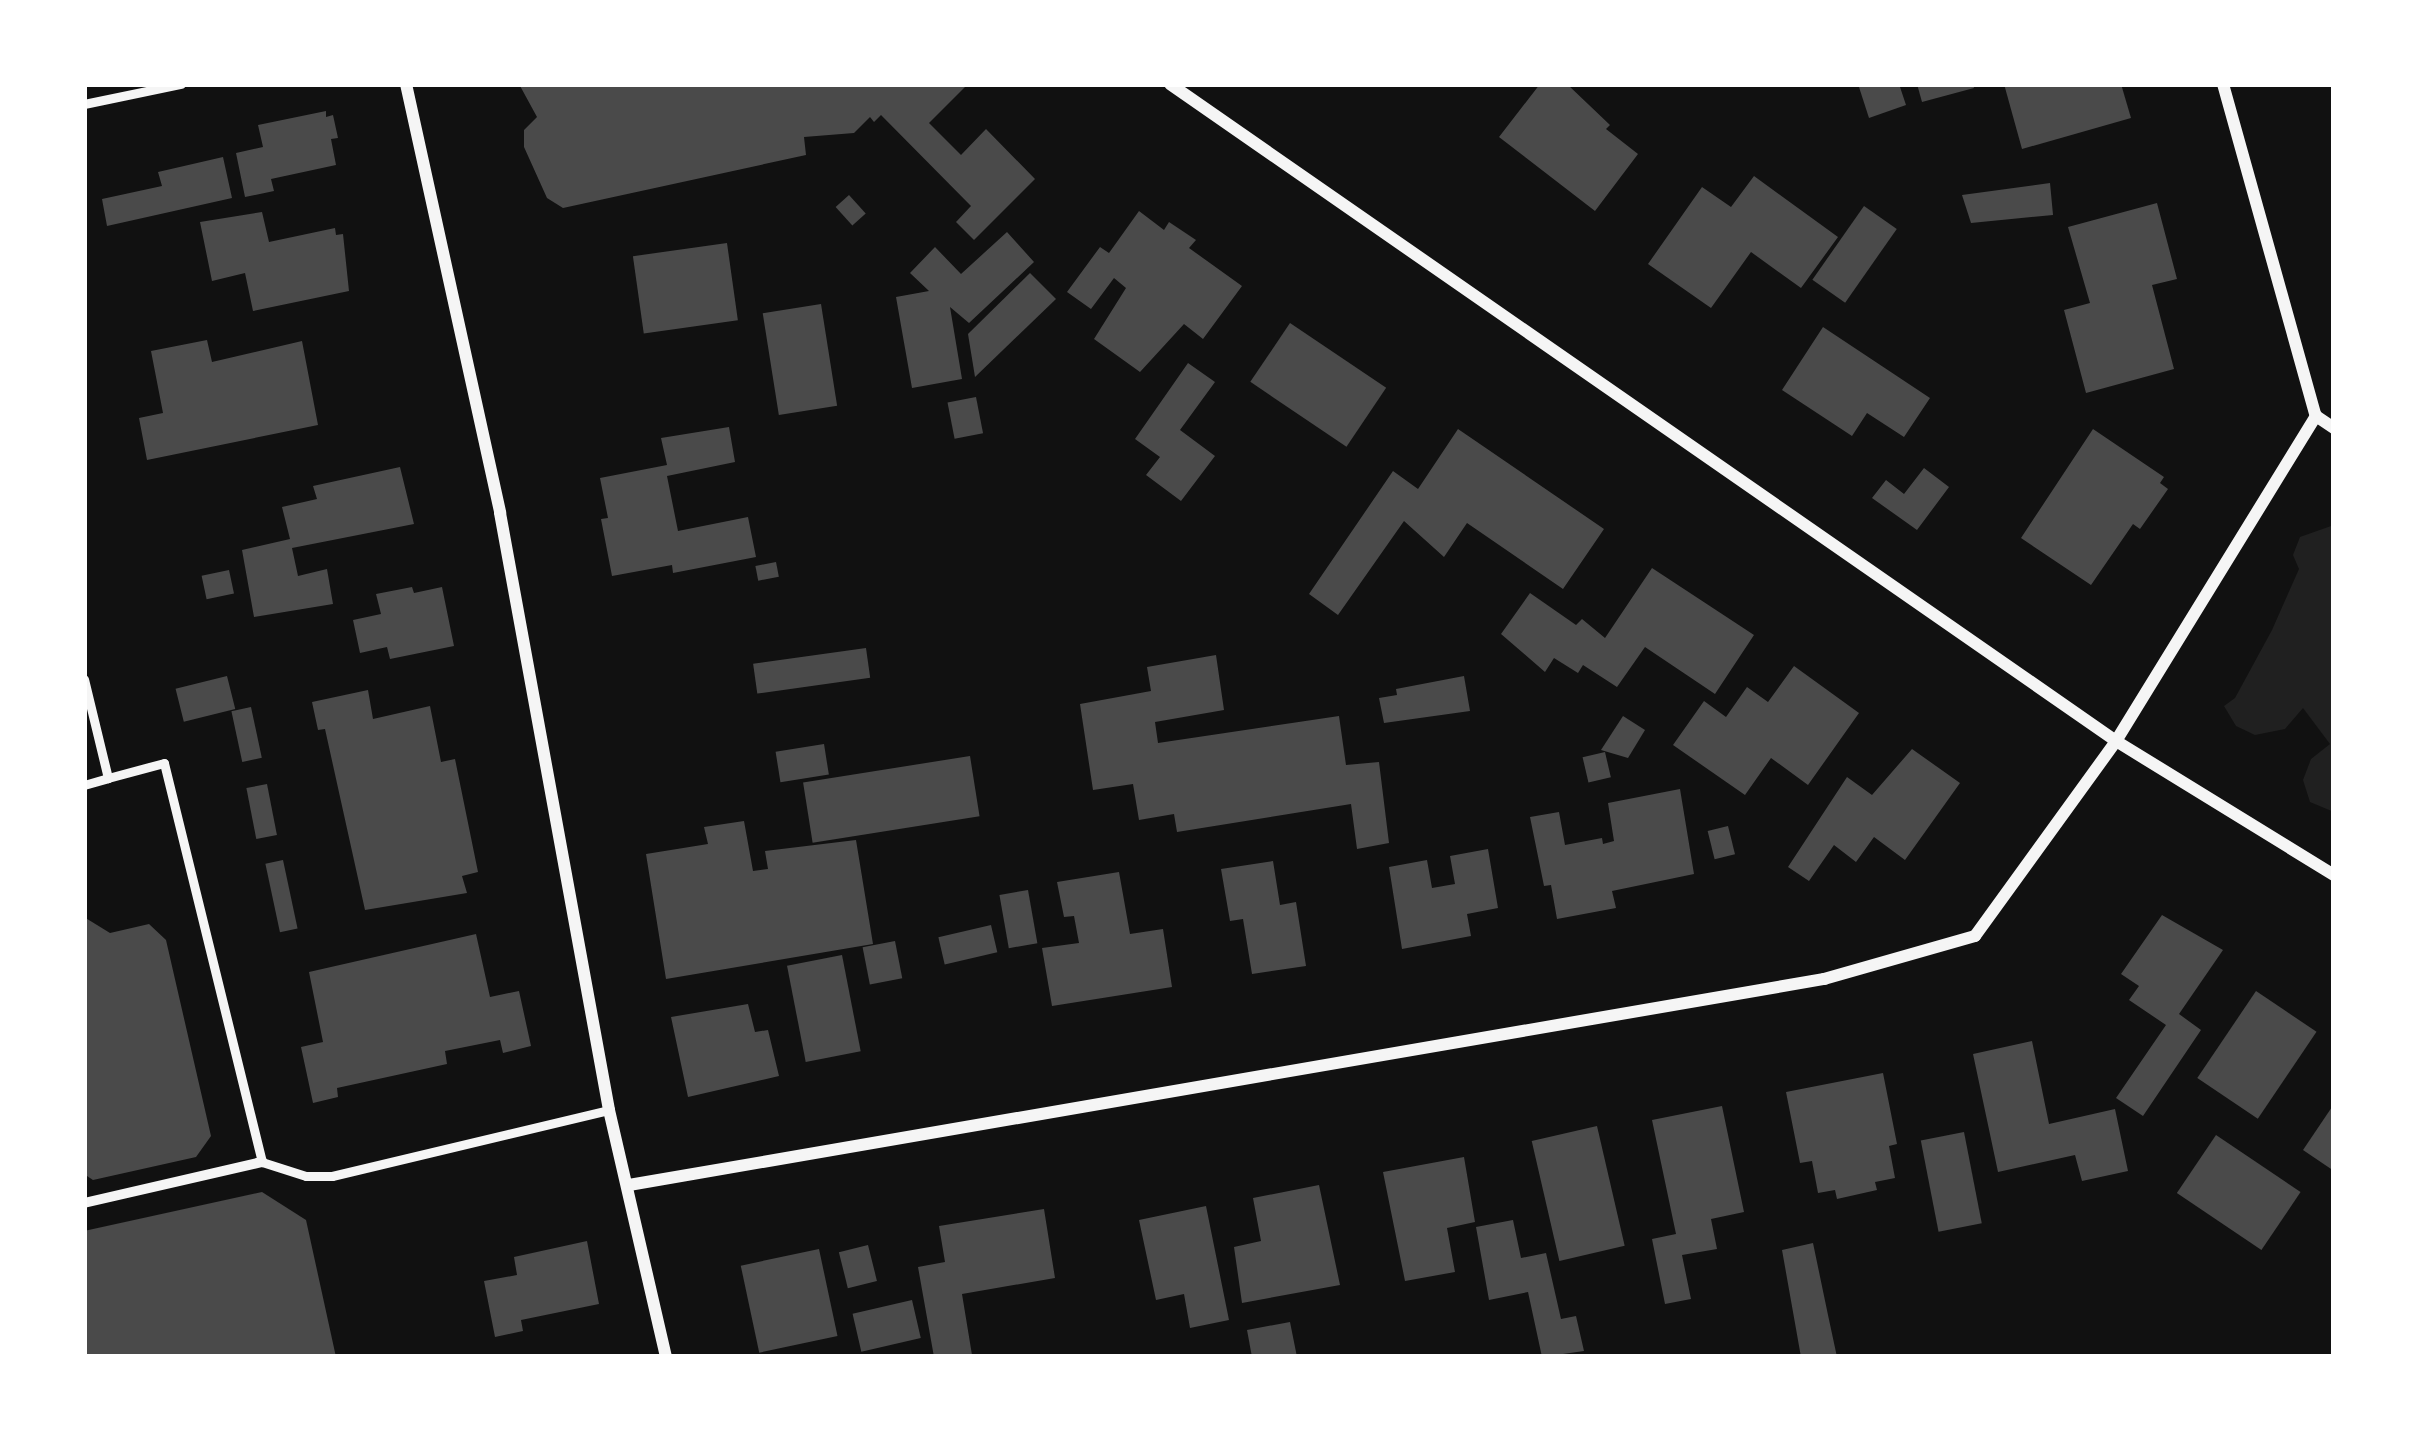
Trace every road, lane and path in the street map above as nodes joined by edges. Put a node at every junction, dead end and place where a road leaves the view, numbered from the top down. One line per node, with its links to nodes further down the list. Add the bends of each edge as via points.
1 (182, 84): 5 (lane)
2 (406, 84): 13 (street, via 500,513)
3 (1170, 84): 9 (street)
4 (2223, 84): 6 (street)
5 (84, 104)
6 (2316, 416): 7 (street); 9 (street)
7 (2334, 428)
8 (84, 679): 10 (lane)
9 (2116, 741): 12 (street); 15 (street, via 1975,936 1824,979)
10 (107, 778): 11 (lane); 14 (lane, via 164,763)
11 (84, 785)
12 (2334, 875)
13 (609, 1110): 14 (lane, via 332,1176); 15 (street)
14 (262, 1162): 16 (street)
15 (629, 1185): 17 (street)
16 (84, 1203)
17 (666, 1357)

